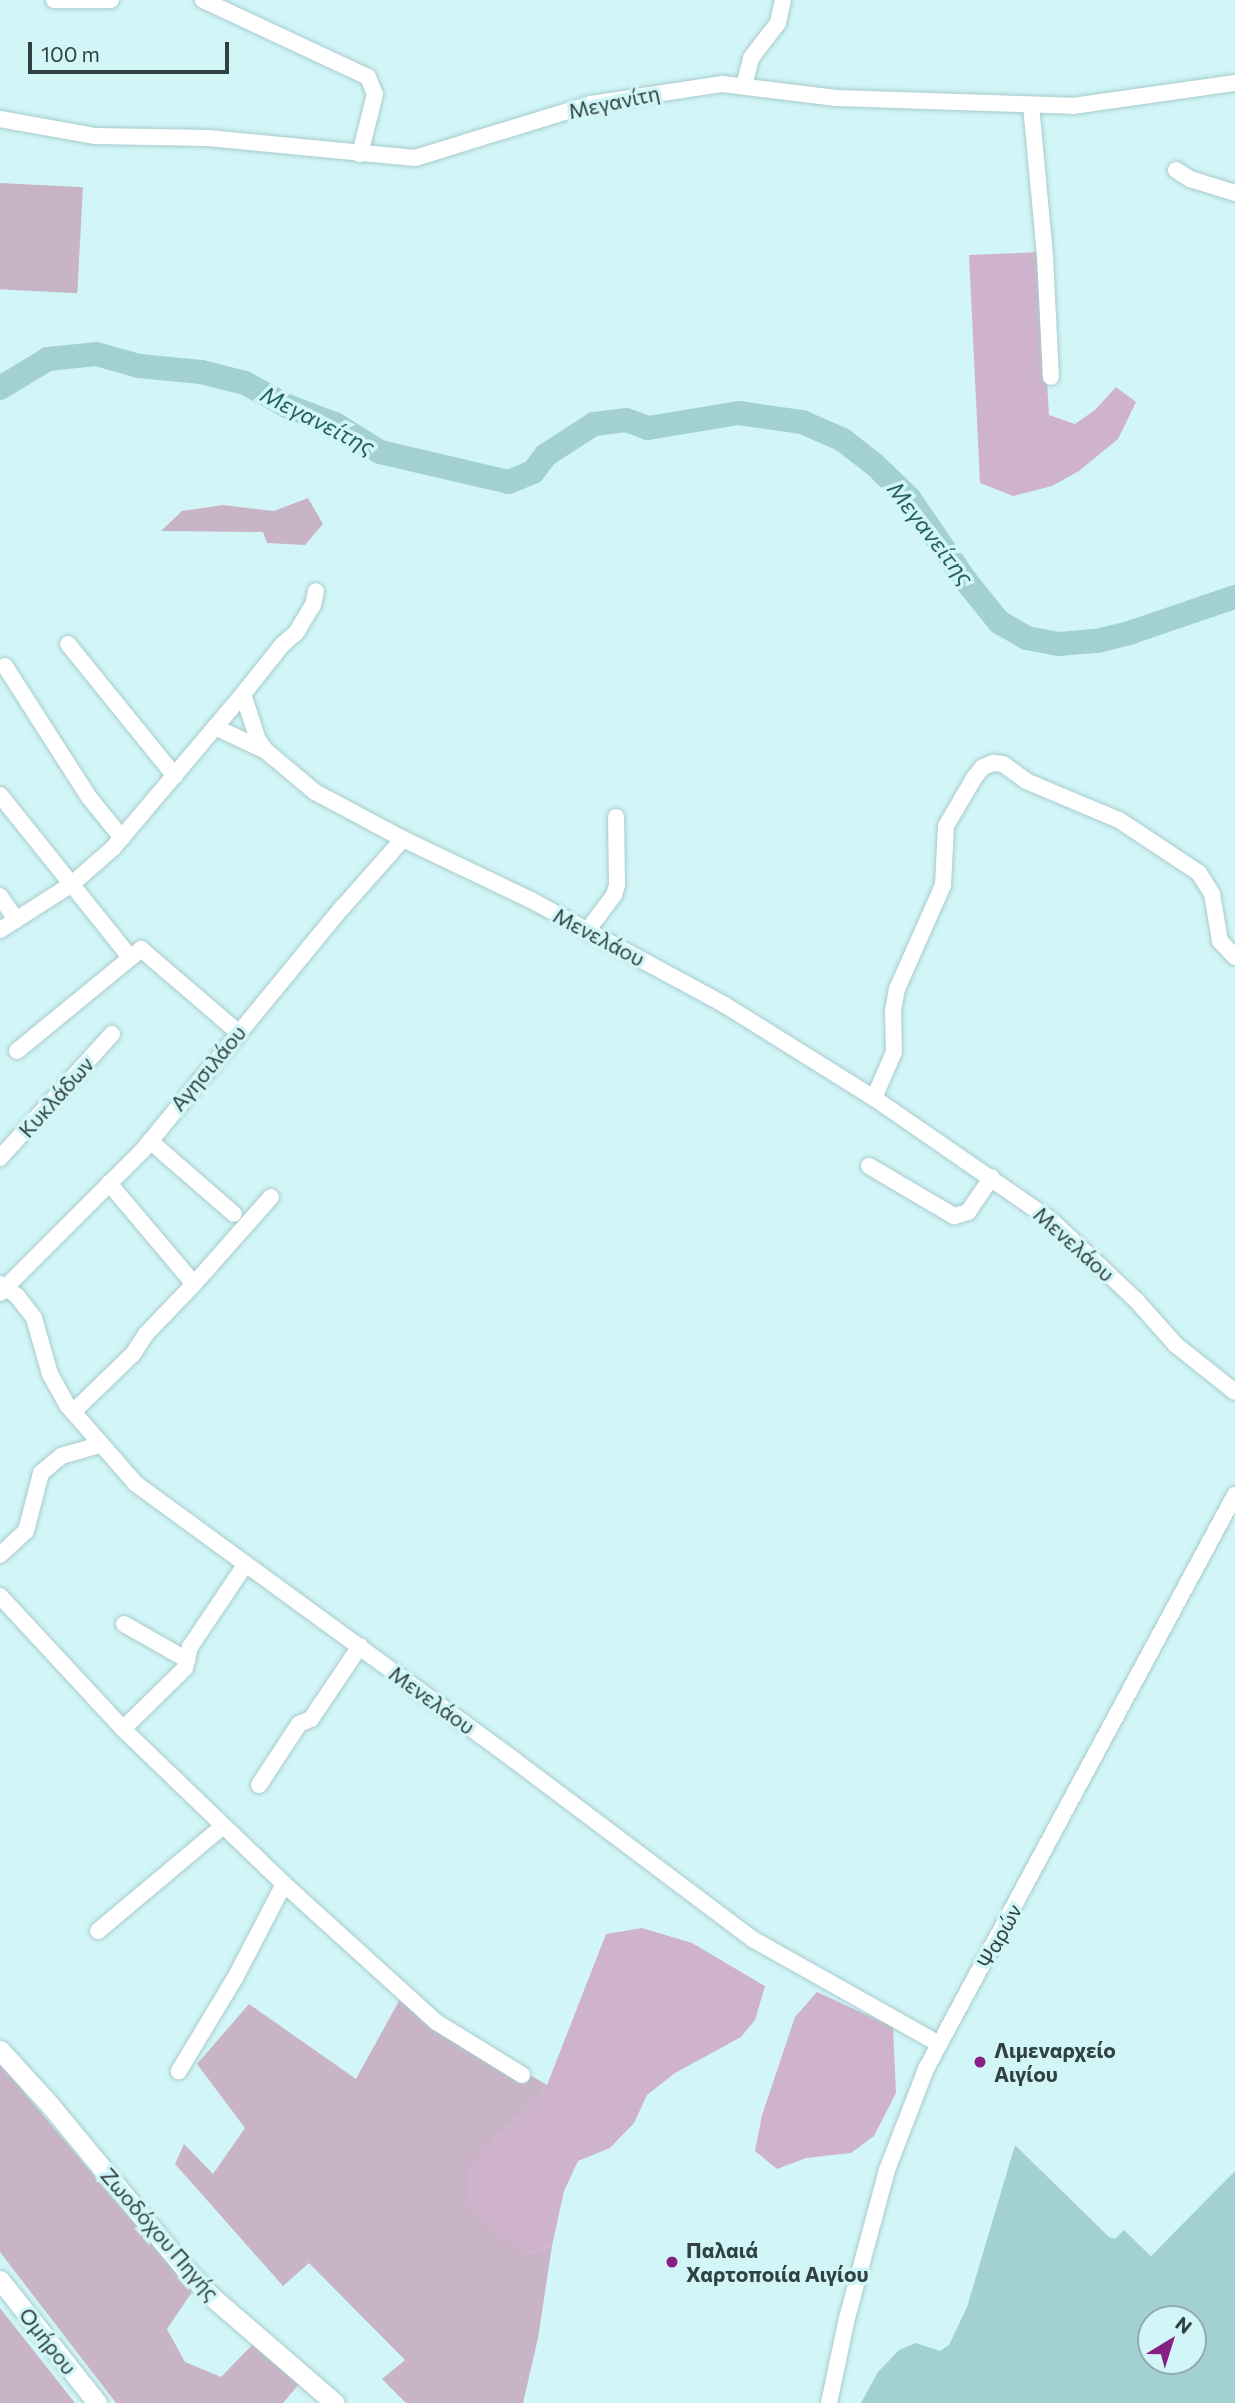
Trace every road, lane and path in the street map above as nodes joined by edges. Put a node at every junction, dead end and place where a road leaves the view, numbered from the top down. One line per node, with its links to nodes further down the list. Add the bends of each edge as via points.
1 (54, 0): 2 (street)
2 (111, 0)
3 (203, 0): 9 (street, via 368,77 375,94)
4 (783, 0): 6 (street, via 778,23 751,58)
5 (1235, 83): 7 (street, Μεγανίτη, via 1073,106)
6 (744, 85): 7 (street, Μεγανίτη, via 836,98); 9 (street, Μεγανίτη, via 708,85 591,104 423,157)
7 (1031, 105): 12 (street)
8 (0, 119): 9 (street, Μεγανίτη, via 95,136 208,138)
9 (360, 153)
10 (1176, 170): 11 (street)
11 (1235, 193)
12 (1051, 377)
13 (316, 591): 16 (street, via 296,633)
14 (68, 643): 19 (street)
15 (5, 666): 22 (street, via 88,796)
16 (243, 694): 17 (street); 18 (street, Μενελάου, via 251,727)
17 (215, 727): 18 (street); 19 (street)
18 (266, 751): 23 (street, Μενελάου, via 315,792)
19 (175, 776): 22 (street)
20 (0, 795): 24 (street)
21 (616, 817): 28 (street, via 614,895)
22 (122, 838): 24 (street)
23 (403, 839): 28 (street, Μενελάου); 31 (street, Αγησιλάου)
24 (72, 884): 26 (street); 29 (street)
25 (0, 895): 26 (street)
26 (16, 920): 27 (street)
27 (0, 930)
28 (587, 931): 34 (street, Μενελάου, via 725,1005)
29 (130, 957): 31 (street, via 141,949 147,951); 33 (street)
30 (1235, 957): 34 (street, via 1220,941 1212,894 1199,873 1119,820 993,763 974,778 946,826 943,885 897,989 894,1052)
31 (238, 1032): 35 (street, Αγησιλάου)
32 (112, 1034): 36 (street, Κυκλάδων)
33 (17, 1051)
34 (874, 1098): 38 (street, Μενελάου)
35 (150, 1141): 39 (street, Αγησιλάου); 41 (street)
36 (0, 1158)
37 (869, 1166): 38 (street, via 954,1216 968,1212)
38 (992, 1177): 44 (street, Μενελάου, via 1051,1220 1136,1300 1176,1345)
39 (109, 1183): 42 (street); 43 (street, Αγησιλάου)
40 (271, 1197): 42 (street)
41 (234, 1214)
42 (194, 1284): 45 (street, via 133,1354)
43 (1, 1289): 45 (street, Μενελάου, via 17,1296 34,1318 50,1374)
44 (1235, 1392)
45 (73, 1412): 46 (street, Μενελάου)
46 (99, 1445): 48 (street, via 61,1456 41,1473 26,1531); 49 (street, Μενελάου, via 136,1484)
47 (1235, 1495): 59 (street, Ψαρών)
48 (0, 1555)
49 (245, 1565): 52 (street, Μενελάου); 53 (street, via 190,1647)
50 (0, 1596): 54 (street)
51 (124, 1624): 53 (street)
52 (360, 1646): 55 (street, via 311,1720 299,1724); 59 (street, Μενελάου, via 754,1940)
53 (187, 1660): 54 (street, via 184,1669)
54 (123, 1729): 56 (street)
55 (259, 1785)
56 (222, 1827): 57 (street); 58 (street)
57 (284, 1884): 61 (street); 62 (street, via 436,2022)
58 (98, 1931)
59 (939, 2044): 66 (street, Ψαρών, via 912,2100 887,2170)
60 (0, 2050): 65 (main road, Ζωοδόχου Πηγής, via 194,2278)
61 (179, 2071)
62 (522, 2075)
63 (0, 2280): 64 (main road, Ομήρου)
64 (97, 2403)
65 (335, 2403)
66 (829, 2403)

